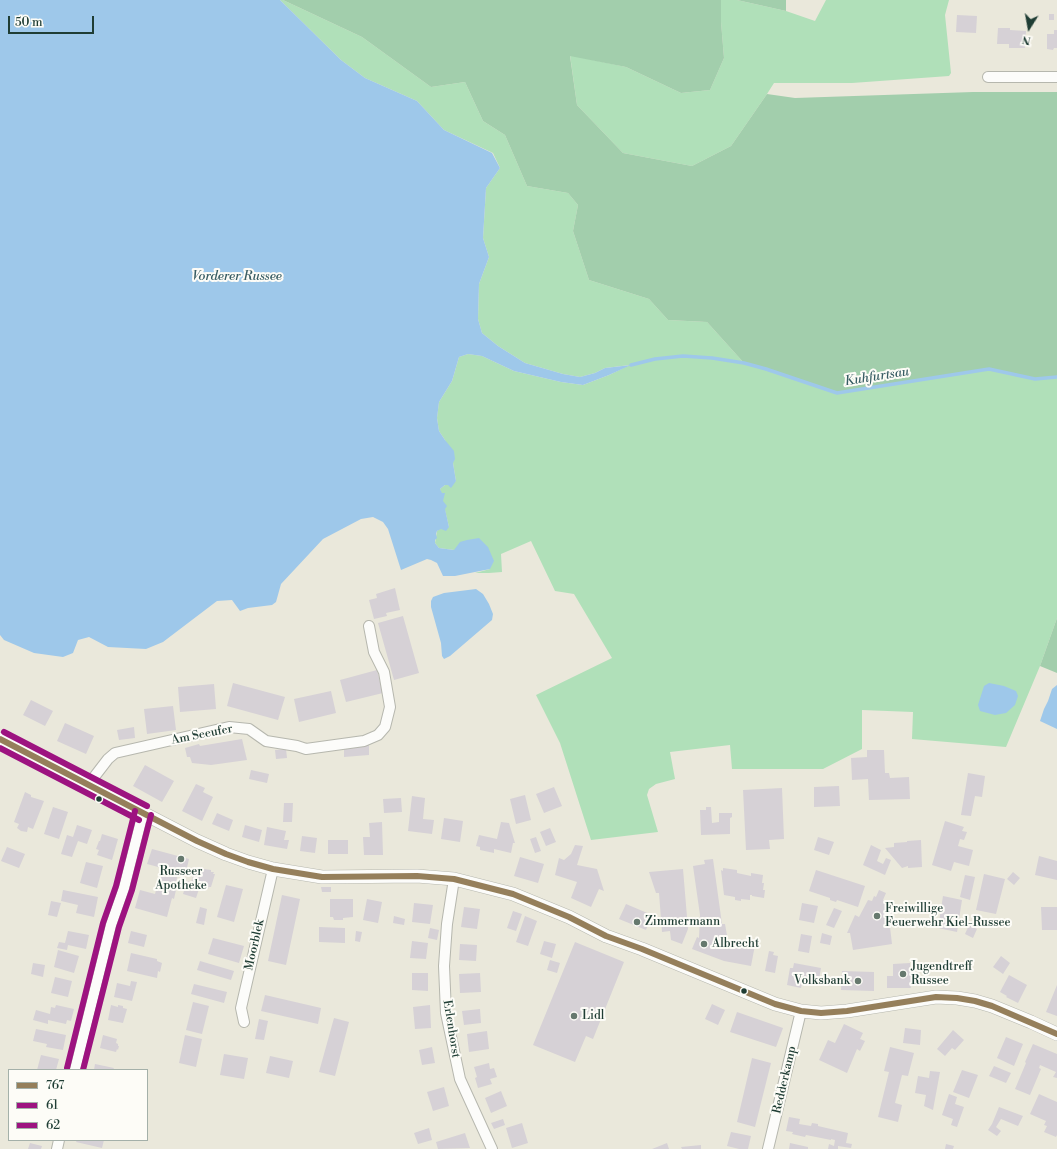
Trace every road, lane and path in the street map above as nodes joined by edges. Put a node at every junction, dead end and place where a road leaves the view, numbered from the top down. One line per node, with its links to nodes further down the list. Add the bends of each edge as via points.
1 (988, 77): 2 (street)
2 (1057, 77)
3 (369, 626): 5 (street, Am Seeufer, via 374,652 384,672 390,706 385,727 378,735 364,741 306,749 266,741 249,729 229,727 115,753)
4 (0, 739): 5 (street)
5 (88, 785): 6 (street)
6 (143, 814): 7 (street, via 226,854); 12 (street, via 124,888 111,924)
7 (273, 869): 8 (street, via 322,877 417,876); 10 (street, Moorblek, via 241,1008)
8 (454, 879): 9 (street, via 513,894 569,917 606,936 775,1004); 13 (street, Erlenhorst, via 444,966 446,1013 460,1079)
9 (801, 1011): 11 (street, via 847,1011 936,997 957,998 992,1006); 14 (street, Redderkamp)
10 (244, 1022)
11 (1057, 1034)
12 (75, 1069)
13 (492, 1149)
14 (768, 1149)

